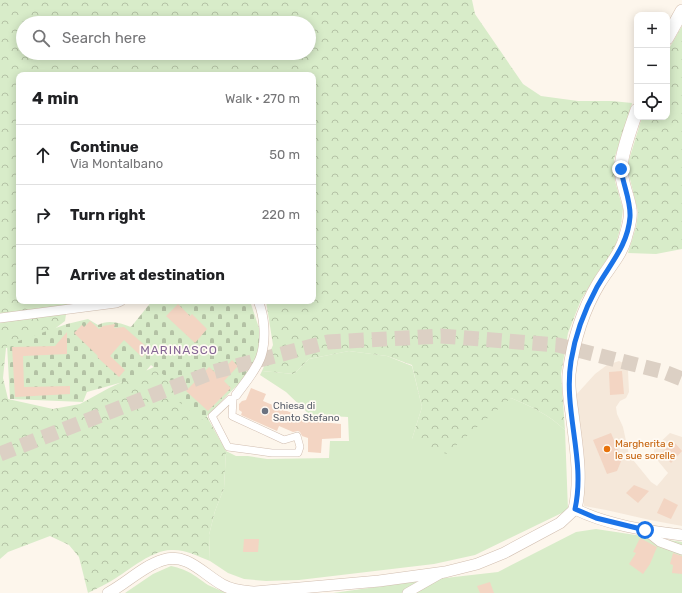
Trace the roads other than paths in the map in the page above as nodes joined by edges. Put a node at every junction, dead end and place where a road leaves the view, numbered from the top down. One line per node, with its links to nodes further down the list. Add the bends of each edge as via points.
1 (682, 11): 2 (main road)
2 (670, 33)
3 (634, 120): 8 (main road, via 621,163 630,210 624,241 583,314 571,360 569,394 578,476)
4 (108, 304): 6 (street)
5 (259, 304): 7 (street, via 264,338 261,357)
6 (0, 318)
7 (233, 397): 7 (street, via 212,416 228,448 298,453 300,447 297,436 284,440 232,416)
8 (575, 509): 9 (street, via 596,518); 12 (street, via 560,524 504,553 477,564)
9 (645, 530): 10 (street); 11 (street, via 660,542)
10 (682, 535)
11 (682, 550)
12 (445, 572): 13 (street, via 379,581 255,592 236,590 223,585 185,560 168,559 151,566); 14 (street)
13 (108, 593)
14 (408, 593)

